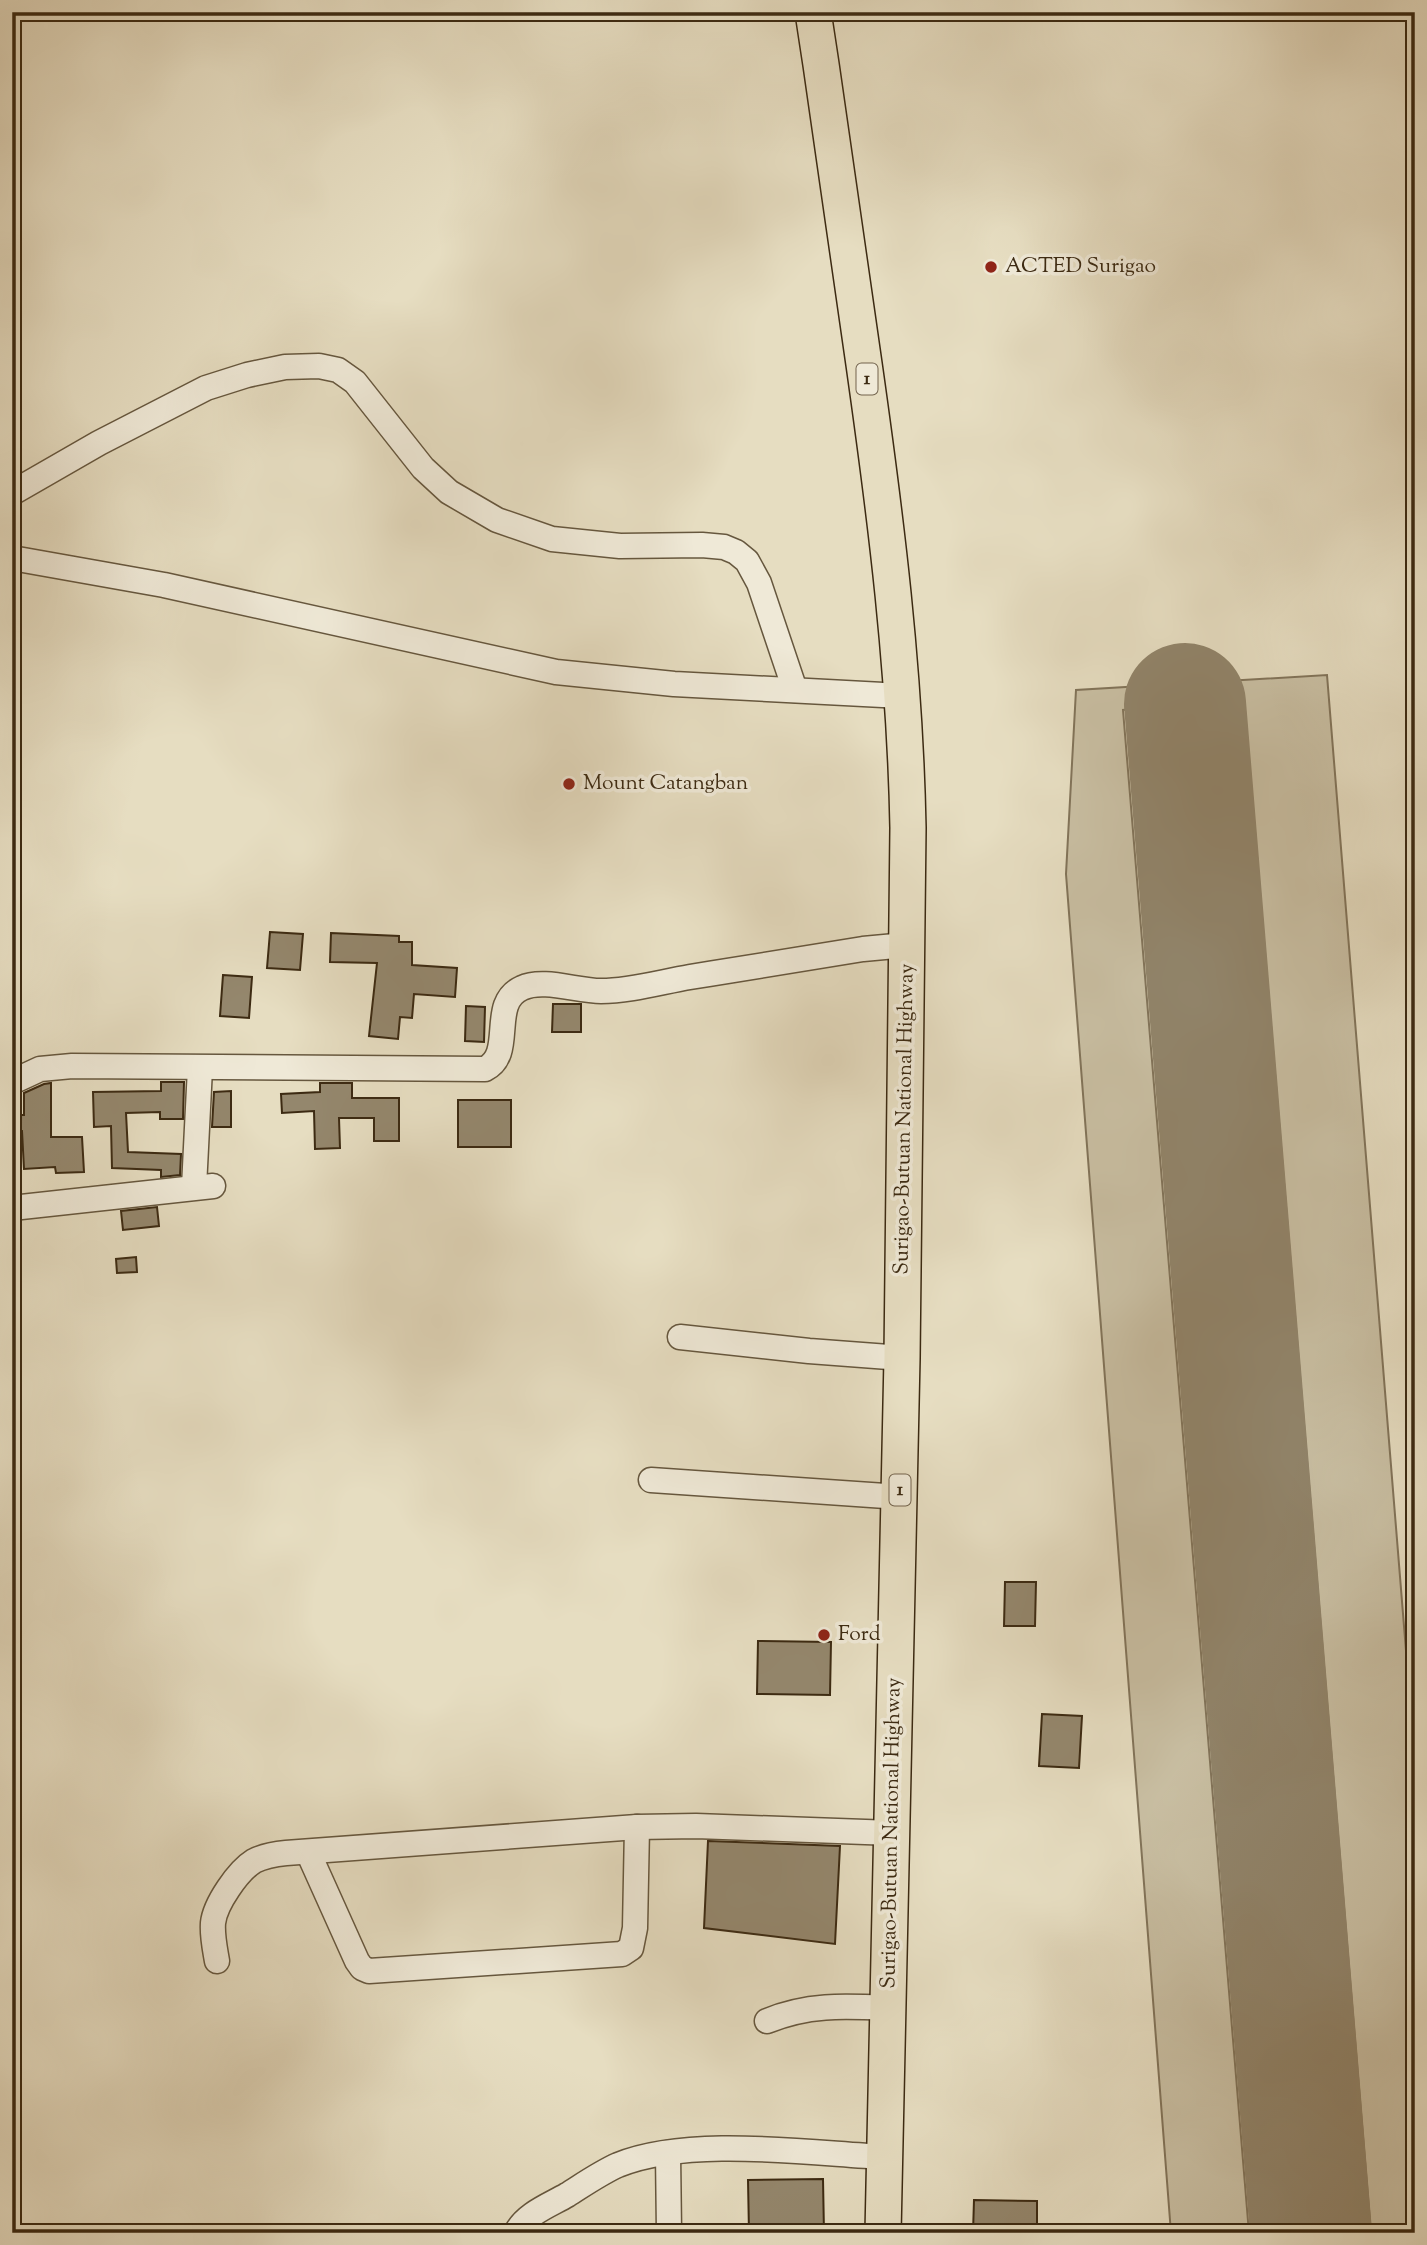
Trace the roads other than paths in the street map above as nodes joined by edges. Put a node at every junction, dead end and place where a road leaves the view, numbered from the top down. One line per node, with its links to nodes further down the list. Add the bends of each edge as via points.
1 (813, 12): 5 (highway, Surigao-Butuan National Highway / 1, via 883,499)
2 (12, 493): 4 (street, via 206,388 285,367 338,370 355,382 423,468 449,492 497,520 552,539 620,546 702,545 736,552 760,583)
3 (12, 558): 4 (street, via 164,585 556,673)
4 (795, 690): 5 (street)
5 (902, 696): 6 (highway, Surigao-Butuan National Highway / 1, via 907,748)
6 (906, 946): 7 (street, via 603,991 530,985 509,997 499,1054 485,1069); 11 (highway, Surigao-Butuan National Highway / 1)
7 (200, 1068): 8 (street, via 53,1067); 9 (street, via 203,1187)
8 (12, 1082)
9 (12, 1208)
10 (680, 1337): 11 (street)
11 (902, 1358): 13 (highway, Surigao-Butuan National Highway / 1)
12 (651, 1480): 13 (street)
13 (900, 1497): 15 (highway, Surigao-Butuan National Highway / 1)
14 (637, 1827): 15 (street); 16 (street); 16 (street, via 631,1948 622,1954 580,1958 369,1971 357,1961)
15 (892, 1833): 18 (highway, Surigao-Butuan National Highway / 1)
16 (308, 1852): 17 (street, via 267,1856 242,1871 216,1909 213,1934)
17 (218, 1961)
18 (888, 2008): 19 (street, via 804,2009); 21 (highway, Surigao-Butuan National Highway / 1)
19 (767, 2021)
20 (668, 2153): 21 (street, via 745,2149); 22 (street, via 617,2166 532,2215); 23 (street)
21 (884, 2157): 24 (highway, Surigao-Butuan National Highway / 1)
22 (516, 2233)
23 (669, 2233)
24 (883, 2233)

